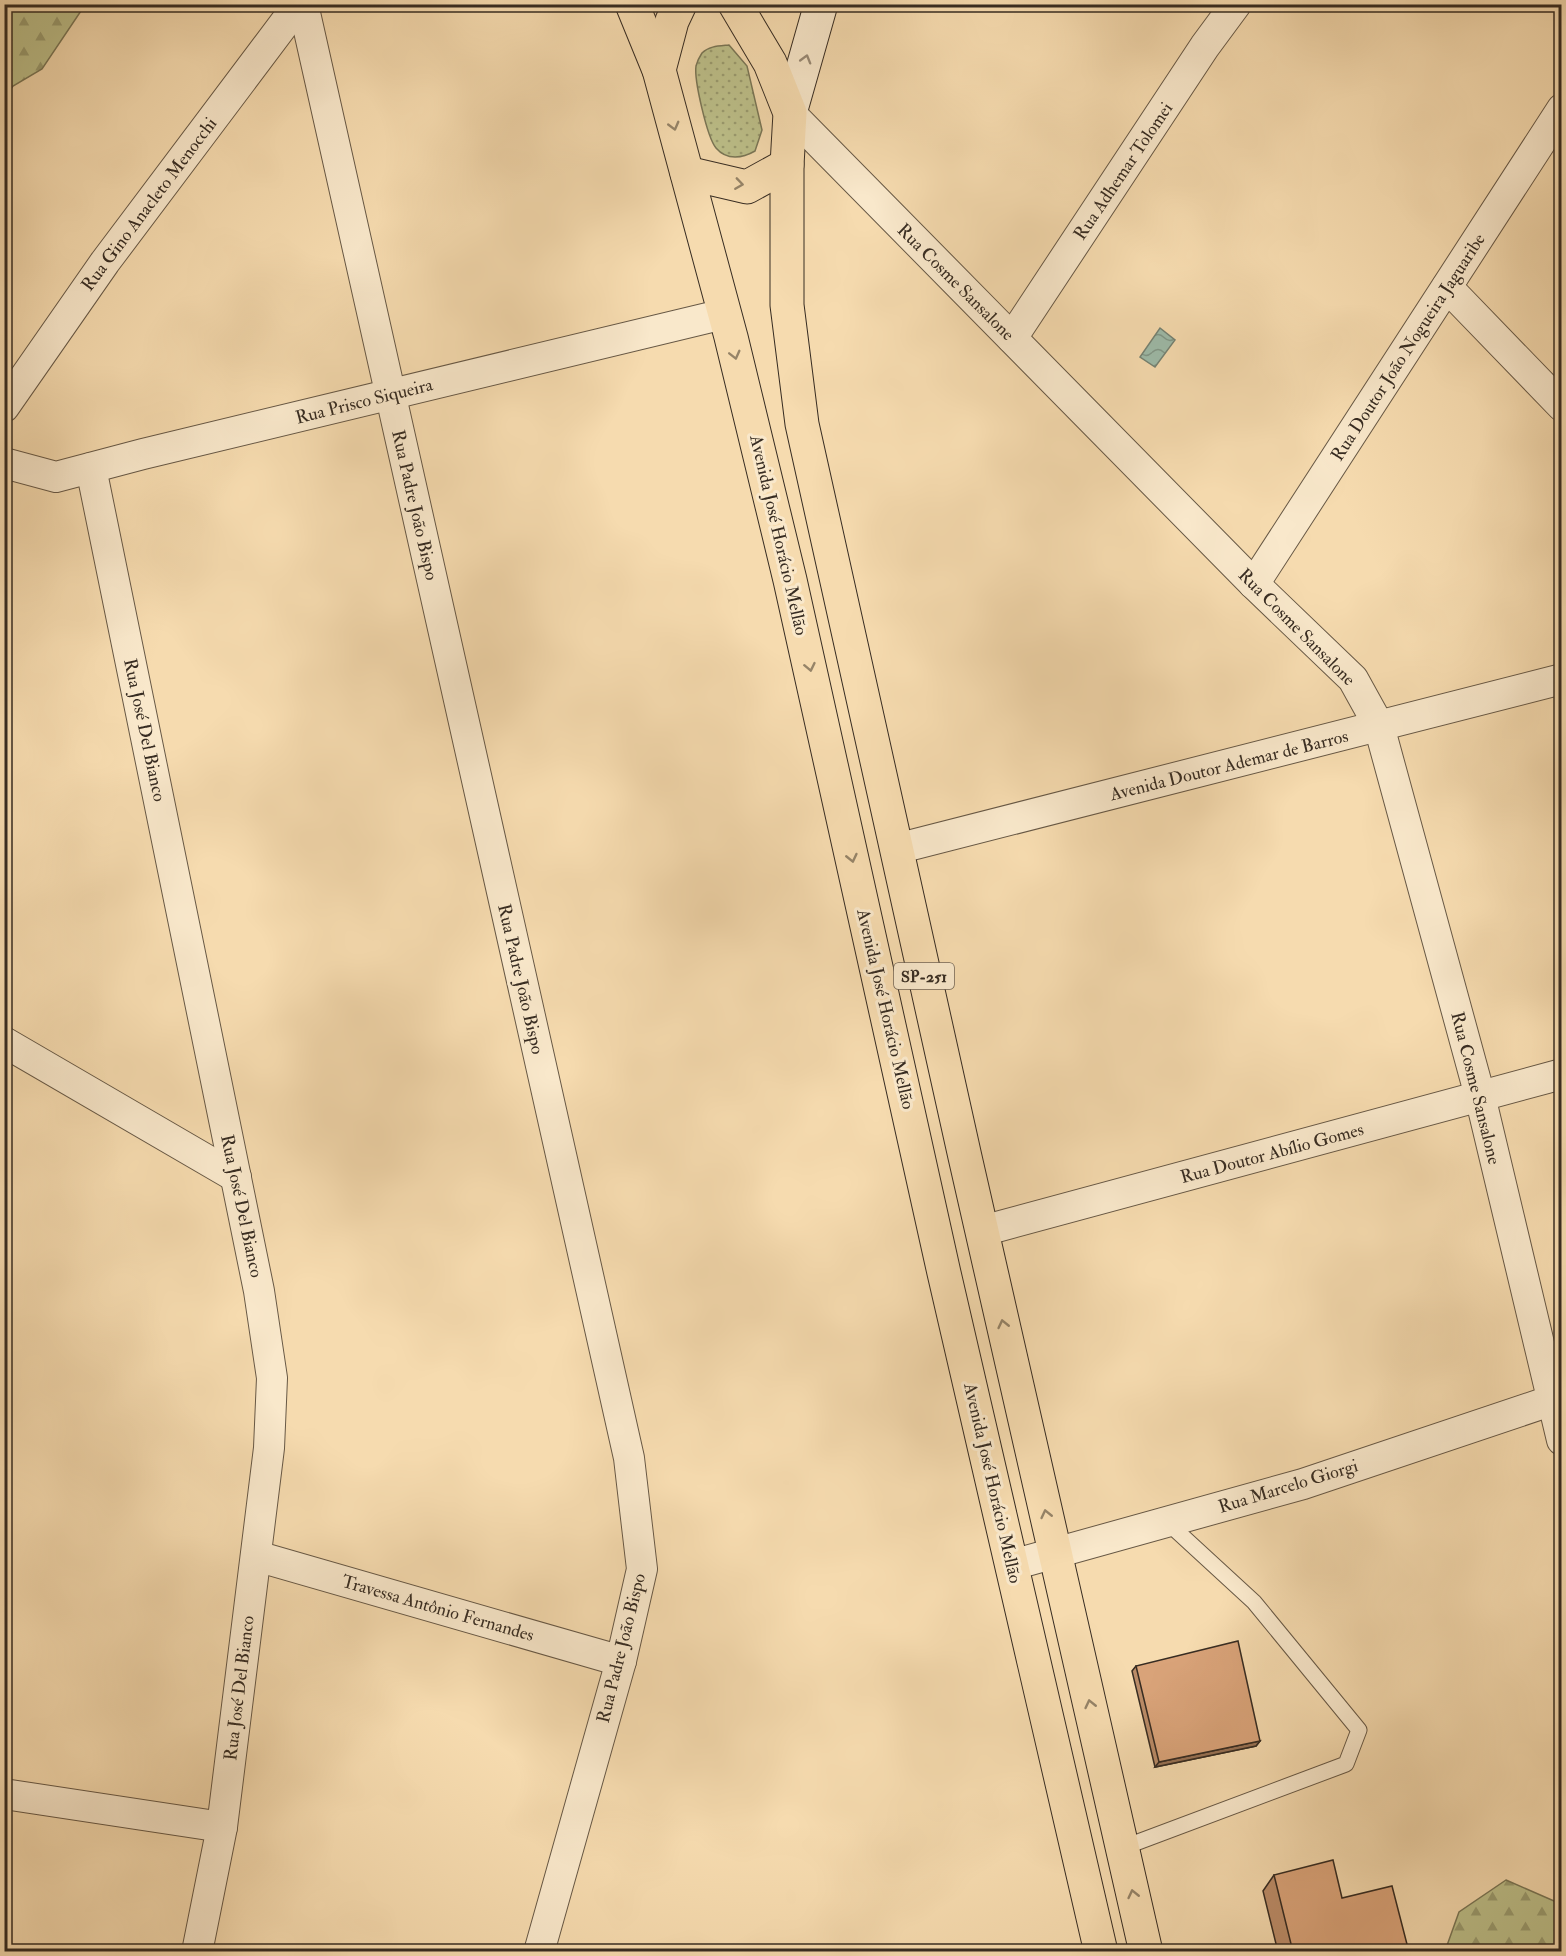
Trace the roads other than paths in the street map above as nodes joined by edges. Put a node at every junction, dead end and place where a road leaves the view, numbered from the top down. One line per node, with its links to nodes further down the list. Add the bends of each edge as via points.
1 (301, 4): 15 (street, Rua Padre João Bispo); 17 (street, Rua Gino Anacleto Menocchi, via 105,262)
2 (632, 4): 7 (main road, SP-251)
3 (680, 4): 7 (main road)
4 (735, 4): 9 (main road, SP-251, via 770,63)
5 (821, 4): 9 (main road, one-way to 5)
6 (1236, 4): 14 (street, Rua Adhemar Tolomei)
7 (659, 70): 11 (main road, Avenida José Horácio Mellão / SP-251, one-way to 11)
8 (1562, 109): 12 (street, Rua Doutor João Nogueira Jaguaribe)
9 (790, 113): 10 (main road, SP-251); 14 (street, Rua Cosme Sansalone)
10 (787, 165): 11 (main road, one-way to 10, via 747,187); 23 (main road, SP-251, via 787,305 801,424)
11 (687, 173): 13 (main road, Avenida José Horácio Mellão / SP-251)
12 (1446, 287): 16 (street); 20 (street, Rua Doutor João Nogueira Jaguaribe)
13 (724, 314): 15 (street, Rua Prisco Siqueira); 34 (main road, Avenida José Horácio Mellão / SP-251, one-way to 34, via 790,580)
14 (1012, 338): 20 (street, Rua Cosme Sansalone)
15 (390, 395): 19 (street, Rua Prisco Siqueira); 35 (street, Rua Padre João Bispo, via 629,1458 642,1569)
16 (1562, 406)
17 (4, 407)
18 (4, 463): 19 (street, Rua Prisco Siqueira, via 56,477)
19 (91, 468): 27 (street, Rua José Del Bianco)
20 (1254, 584): 22 (street, Rua Cosme Sansalone, via 1353,679)
21 (1562, 679): 22 (street, Avenida Doutor Ademar de Barros)
22 (1379, 726): 23 (street, Avenida Doutor Ademar de Barros); 26 (street, Rua Cosme Sansalone)
23 (896, 849): 28 (main road, SP-251)
24 (4, 1042): 27 (street)
25 (1562, 1074): 26 (street, Rua Doutor Abílio Gomes)
26 (1480, 1096): 28 (street, Rua Doutor Abílio Gomes); 29 (street, Rua Cosme Sansalone)
27 (236, 1177): 33 (street, Rua José Del Bianco, via 260,1291 272,1378 269,1449)
28 (982, 1231): 32 (main road, SP-251, one-way to 28)
29 (1557, 1398): 30 (street, Rua Cosme Sansalone); 31 (street, Rua Marcelo Giorgi, via 1303,1484)
30 (1562, 1440)
31 (1167, 1522): 32 (street, Rua Marcelo Giorgi); 38 (lane, via 1254,1602 1359,1731 1346,1764)
32 (1055, 1553): 34 (street, Rua Marcelo Giorgi); 38 (main road, SP-251, one-way to 32)
33 (256, 1556): 35 (street, Travessa Antônio Fernandes); 37 (street, Rua José Del Bianco)
34 (1012, 1565): 41 (main road, Avenida José Horácio Mellão / SP-251)
35 (621, 1661): 40 (street, Rua Padre João Bispo)
36 (4, 1794): 37 (street)
37 (222, 1827): 39 (street, Rua José Del Bianco)
38 (1122, 1848): 42 (main road, SP-251, one-way to 38)
39 (197, 1952)
40 (538, 1952)
41 (1101, 1952)
42 (1146, 1952)

